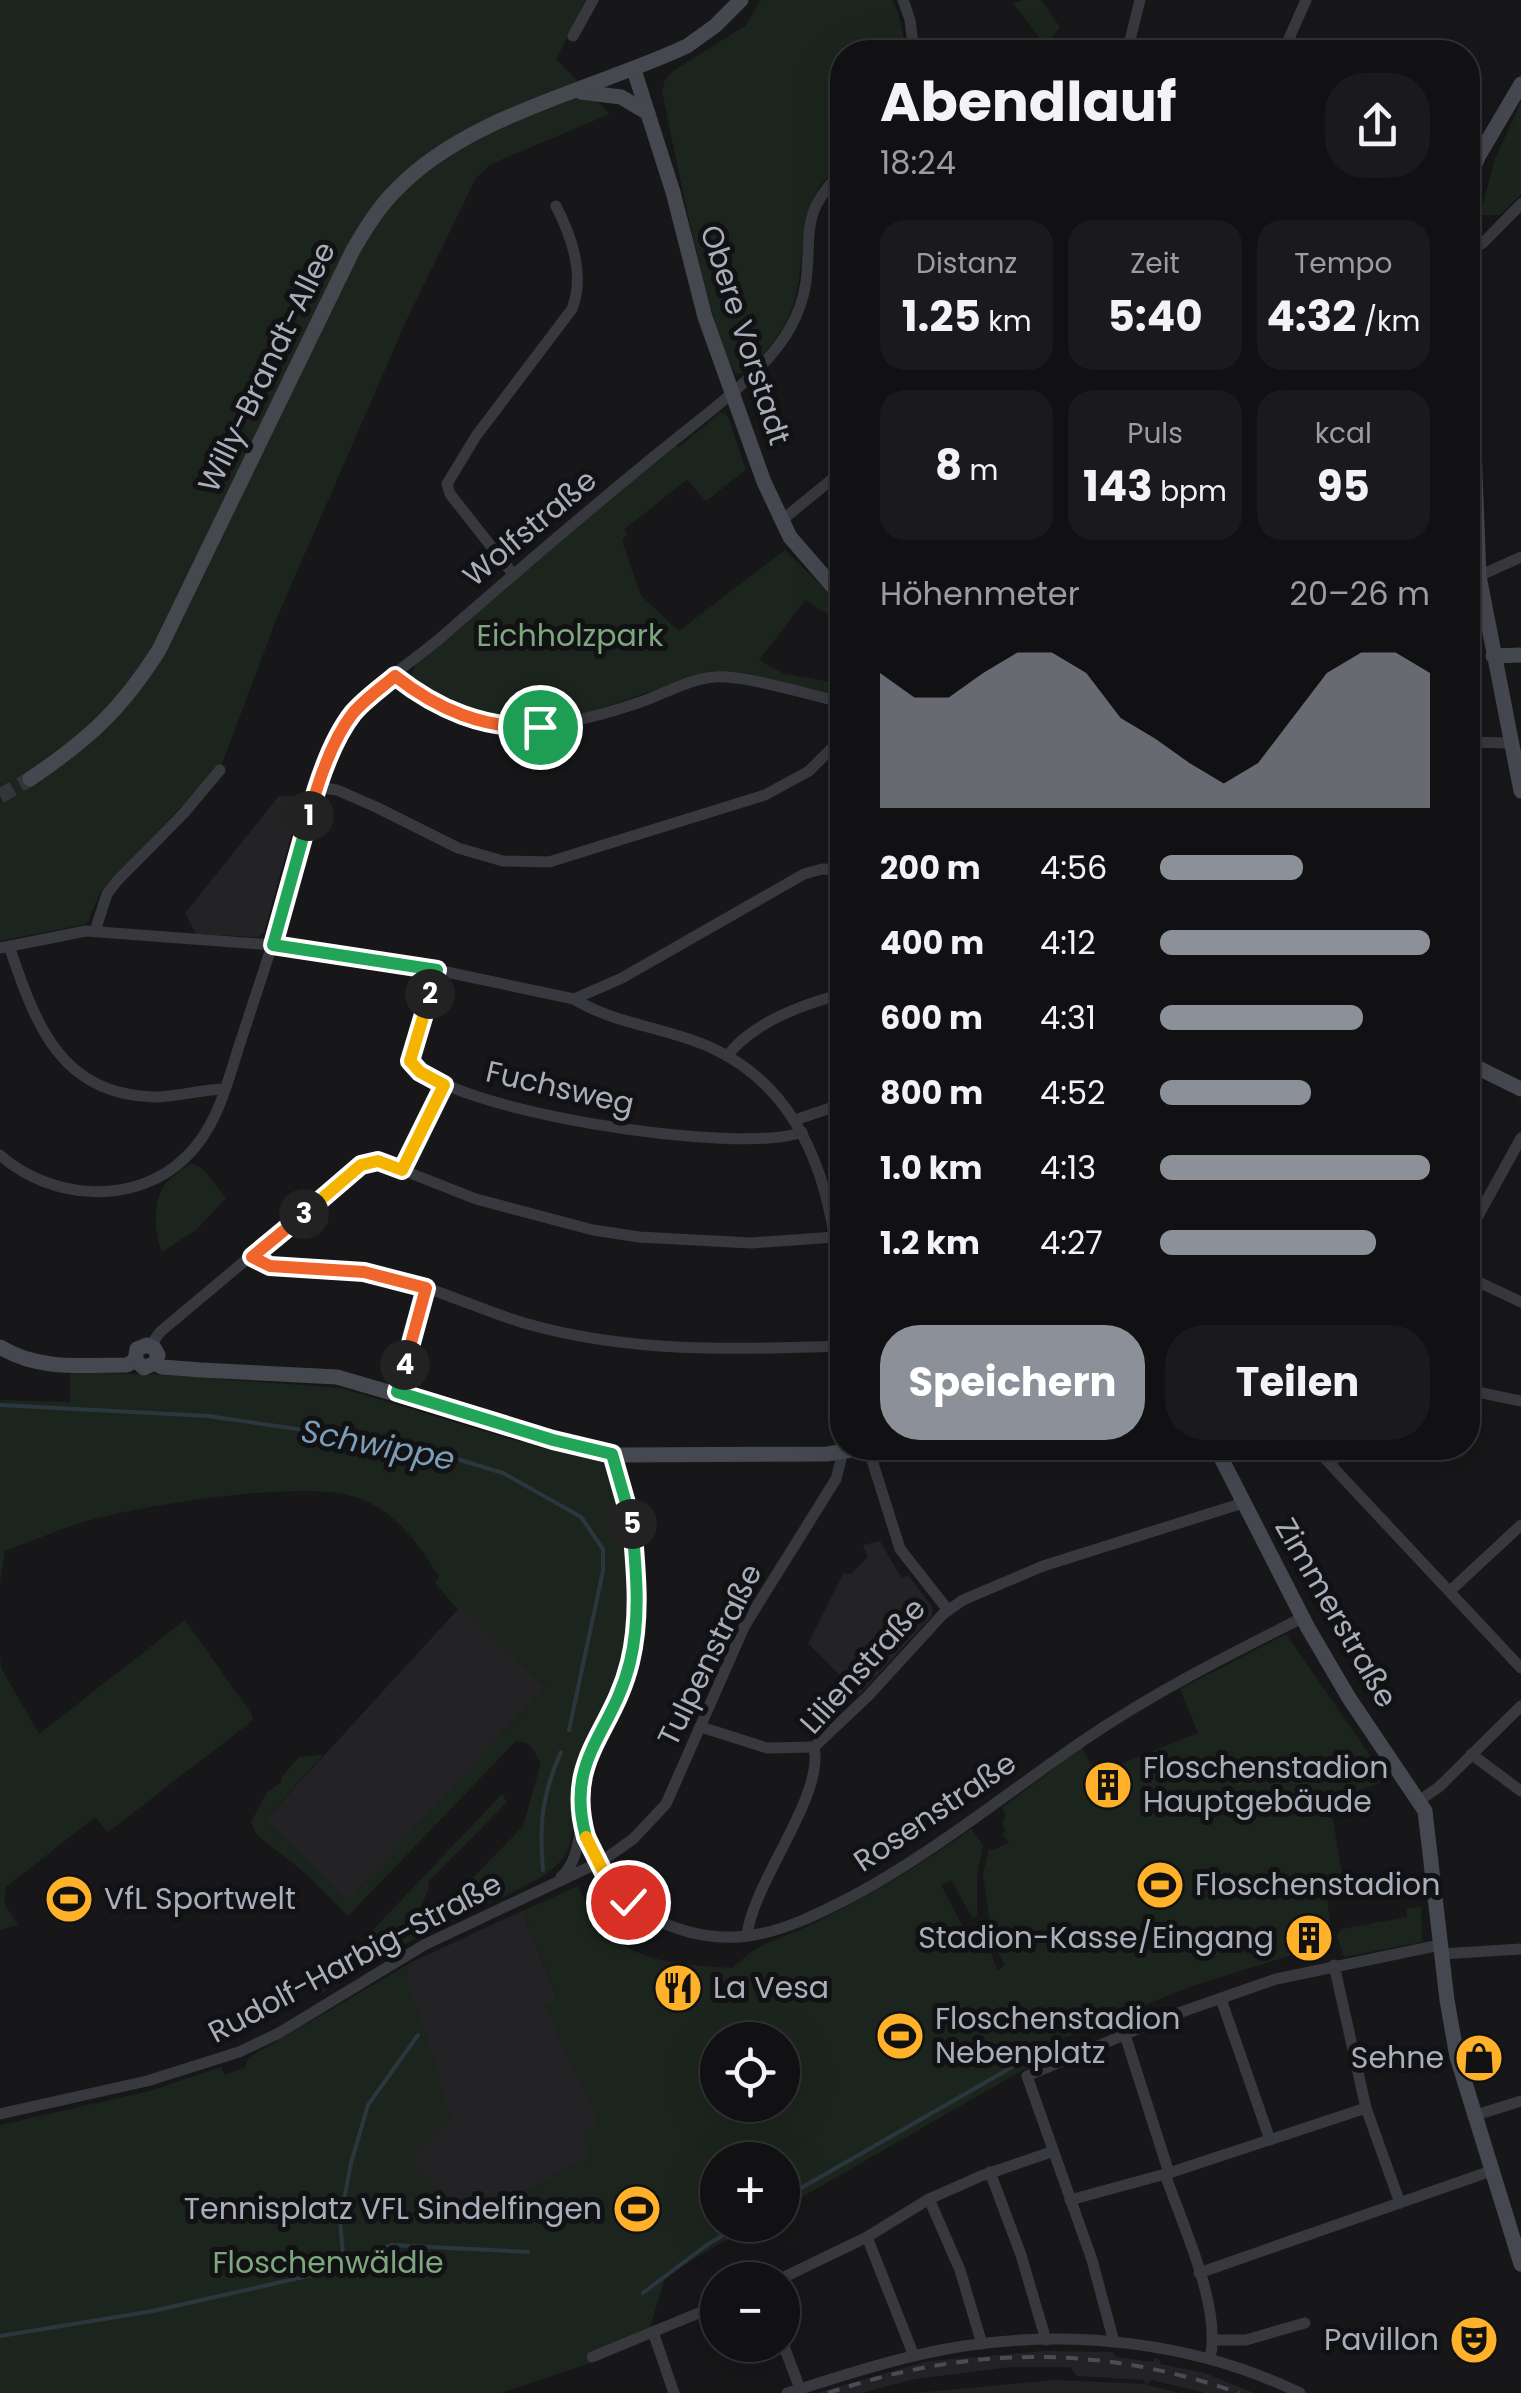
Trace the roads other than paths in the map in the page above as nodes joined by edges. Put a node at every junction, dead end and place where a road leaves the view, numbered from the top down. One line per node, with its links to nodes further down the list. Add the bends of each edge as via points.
1 (592, 0): 6 (street)
2 (741, 0): 10 (main road, Willy-Brandt-Allee, via 687,46)
3 (903, 0): 7 (street)
4 (1140, 0): 8 (street)
5 (1306, 0): 9 (street)
6 (573, 36)
7 (912, 40)
8 (1129, 40)
9 (1288, 40)
10 (634, 70): 12 (main road, Willy-Brandt-Allee); 13 (main road, Obere Vorstadt)
11 (1521, 84): 14 (main road)
12 (577, 92): 13 (main road, via 621,97); 35 (main road, Willy-Brandt-Allee, via 455,143 383,204 353,250 159,650 97,730)
13 (648, 114): 19 (main road, Obere Vorstadt)
14 (1480, 154)
15 (830, 184): 19 (street, Wolfstraße, via 807,232 806,282 793,324)
16 (1521, 204): 18 (street)
17 (556, 206): 23 (street, via 578,269 578,294 448,484)
18 (1480, 244)
19 (730, 393): 21 (main road, Obere Vorstadt); 23 (street, Wolfstraße)
20 (830, 480): 21 (street)
21 (781, 521): 26 (main road, Obere Vorstadt)
22 (1521, 557): 24 (street)
23 (513, 574): 29 (street, Wolfstraße)
24 (1480, 576)
25 (1480, 582): 28 (main road)
26 (830, 583)
27 (1521, 655): 28 (main road)
28 (1493, 656): 32 (main road)
29 (395, 676): 30 (street, via 476,721 508,728 577,721 712,678); 36 (street, Wolfstraße, via 352,714)
30 (830, 700)
31 (1480, 742): 32 (street)
32 (1510, 743): 37 (main road)
33 (830, 750): 36 (street, via 810,771 766,794 548,862 502,860 458,848)
34 (220, 770): 39 (street, via 117,880)
35 (30, 778)
36 (318, 787): 40 (street, Wolfstraße)
37 (1521, 792)
38 (830, 869): 44 (street, via 804,874)
39 (94, 931): 40 (street); 41 (street)
40 (273, 945): 42 (street); 48 (street, Wolfstraße)
41 (4, 947): 48 (street, via 39,1027 78,1072 144,1096)
42 (437, 970): 44 (street); 47 (street, Fuchsweg, via 410,1061)
43 (830, 998): 45 (street, via 768,1024)
44 (574, 1000): 45 (street)
45 (727, 1056): 51 (street, via 764,1082)
46 (1480, 1070): 49 (main road)
47 (444, 1085): 51 (street, Fuchsweg, via 649,1134 750,1140 782,1138); 54 (street)
48 (226, 1089): 53 (street, Wolfstraße, via 183,1160 125,1189 57,1187)
49 (1521, 1090)
50 (830, 1110): 51 (street, Fuchsweg)
51 (799, 1126): 55 (street)
52 (1521, 1138): 56 (street)
53 (0, 1154)
54 (402, 1170): 58 (street, via 543,1219 623,1235 751,1242); 59 (street, via 378,1161 361,1165)
55 (828, 1206): 57 (street)
56 (1480, 1212)
57 (830, 1216)
58 (830, 1237)
59 (252, 1257): 61 (street, via 270,1266 364,1272); 63 (street)
60 (1480, 1283): 62 (street)
61 (426, 1288): 64 (street, via 598,1340 674,1347); 68 (street)
62 (1521, 1302)
63 (150, 1346): 66 (main road, via 140,1347); 67 (main road)
64 (830, 1346)
65 (0, 1347): 66 (main road, via 52,1365)
66 (135, 1360): 67 (main road, via 144,1368)
67 (156, 1363): 68 (main road, via 338,1377)
68 (397, 1392): 72 (main road)
69 (1480, 1393): 70 (street)
70 (1521, 1402)
71 (830, 1450): 72 (main road)
72 (612, 1454): 91 (street, Rosenstraße, via 631,1515 636,1618 622,1690 582,1770)
73 (841, 1460): 86 (street, Tulpenstraße, via 836,1479 745,1625)
74 (870, 1460): 82 (street, via 896,1540)
75 (1222, 1460): 79 (main road, Zimmerstraße)
76 (1327, 1460): 78 (street)
77 (1333, 1460): 78 (street)
78 (1330, 1463): 81 (street)
79 (1243, 1503): 82 (street, Lilienstraße, via 1043,1566); 83 (main road, Zimmerstraße)
80 (1521, 1525): 81 (street)
81 (1450, 1592): 84 (street)
82 (948, 1610): 87 (street, Lilienstraße)
83 (1302, 1618): 90 (main road, Zimmerstraße); 94 (street, Rosenstraße, via 1085,1739 901,1870 818,1914)
84 (1521, 1668)
85 (1521, 1706): 88 (street)
86 (701, 1727): 87 (street, via 768,1748); 92 (street, Tulpenstraße, via 658,1814)
87 (814, 1748): 94 (street, Lilienstraße, via 800,1806 756,1897)
88 (1471, 1754): 89 (street); 90 (street)
89 (1521, 1791)
90 (1420, 1800): 96 (main road)
91 (582, 1821): 92 (street, Rosenstraße); 93 (street, via 576,1853)
92 (598, 1863): 93 (street, Rudolf-Harbig-Straße); 94 (street, Rosenstraße, via 628,1902 666,1924 696,1934)
93 (556, 1882): 102 (street, Rudolf-Harbig-Straße, via 424,1946 240,2052)
94 (747, 1936)
95 (1521, 1949): 96 (street)
96 (1441, 1950): 97 (street); 103 (main road)
97 (1334, 1965): 98 (street); 101 (street)
98 (1222, 1998): 99 (street); 104 (street)
99 (1125, 2035): 105 (street, via 1027,2076); 108 (street)
100 (1521, 2101): 103 (street)
101 (1366, 2108): 104 (street); 111 (street)
102 (0, 2114)
103 (1473, 2116): 107 (main road)
104 (1270, 2140): 108 (street)
105 (1051, 2152): 106 (street); 110 (street)
106 (990, 2172): 109 (street); 119 (street)
107 (1491, 2172): 111 (street); 113 (main road)
108 (1167, 2174): 110 (street); 115 (street)
109 (930, 2200): 112 (street); 122 (street)
110 (1070, 2200): 121 (street)
111 (1400, 2204): 115 (street)
112 (868, 2237): 114 (street); 123 (street)
113 (1521, 2264)
114 (800, 2269)
115 (1199, 2274): 120 (street)
116 (700, 2312): 118 (street)
117 (1305, 2323): 120 (street, via 1246,2340)
118 (653, 2332): 124 (street); 128 (street)
119 (1046, 2340): 121 (street); 122 (street)
120 (1212, 2340): 125 (street)
121 (1114, 2342): 125 (street)
122 (982, 2344): 123 (street)
123 (914, 2356): 127 (street)
124 (592, 2357)
125 (1210, 2358): 129 (street)
126 (787, 2362): 127 (street)
127 (793, 2391)
128 (674, 2393)
129 (1300, 2393)

